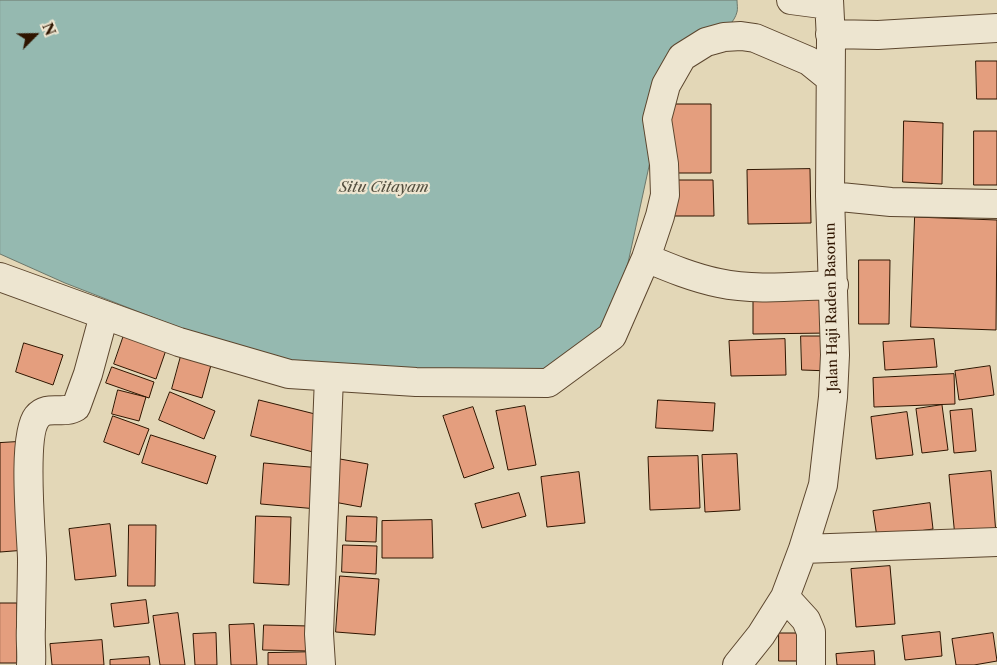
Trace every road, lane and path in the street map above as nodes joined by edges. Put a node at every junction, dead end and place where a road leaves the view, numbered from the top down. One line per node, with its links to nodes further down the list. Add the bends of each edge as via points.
1 (791, 0): 2 (street)
2 (829, 3): 4 (street, Jalan Haji Raden Basorun)
3 (997, 28): 4 (street)
4 (830, 37): 5 (street, Jalan Haji Raden Basorun)
5 (830, 74): 6 (street, Jalan Haji Raden Basorun); 8 (street, via 809,61 755,38 741,36 706,42 682,57 666,85 657,119 665,195)
6 (830, 196): 7 (street, via 891,202); 10 (street, Jalan Haji Raden Basorun)
7 (997, 204)
8 (646, 258): 10 (street, via 720,283 755,288); 12 (street, via 612,336 548,383 416,382)
9 (0, 277): 11 (street)
10 (834, 285): 14 (street, Jalan Haji Raden Basorun, via 835,364 823,486)
11 (104, 316): 12 (street, via 289,374); 16 (street, via 76,407 44,411 35,420 30,436)
12 (329, 377): 17 (street, via 319,634)
13 (997, 542): 14 (street)
14 (803, 549): 15 (street, Jalan Haji Raden Basorun)
15 (785, 596): 18 (street, Jalan Haji Raden Basorun, via 761,635); 19 (street, via 806,620 811,632)
16 (30, 665)
17 (321, 665)
18 (737, 665)
19 (811, 665)

